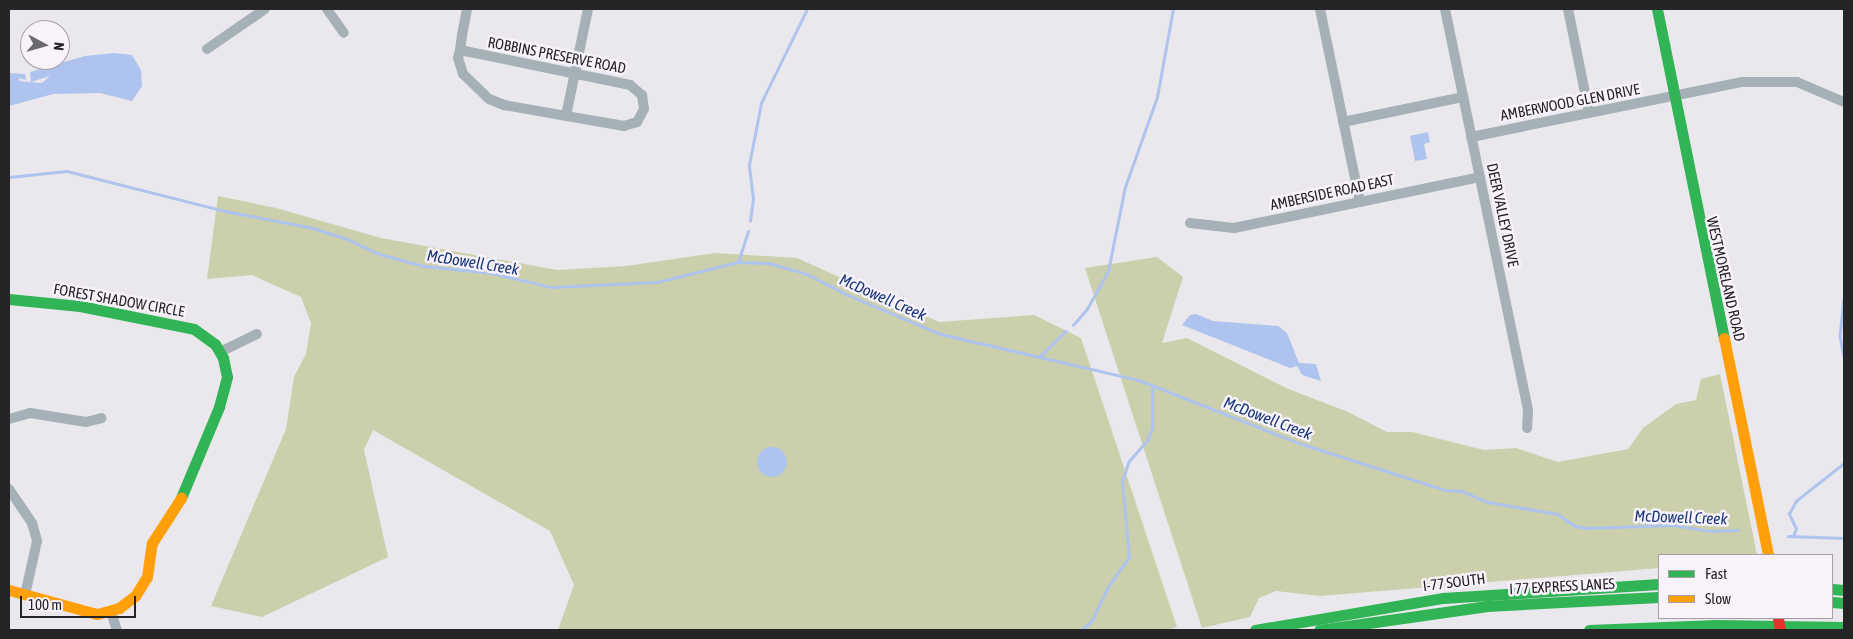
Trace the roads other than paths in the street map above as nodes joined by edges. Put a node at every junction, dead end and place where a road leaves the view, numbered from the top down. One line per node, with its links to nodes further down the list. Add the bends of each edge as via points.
1 (265, 9): 10 (street)
2 (327, 9): 9 (street)
3 (467, 9): 11 (street, ROBBINS PRESERVE ROAD)
4 (588, 9): 12 (street)
5 (1320, 9): 18 (street)
6 (1445, 9): 14 (street, DEER VALLEY DRIVE)
7 (1568, 9): 16 (street)
8 (1657, 9): 13 (main road, WESTMORELAND ROAD)
9 (344, 33)
10 (207, 49)
11 (460, 50): 12 (street, ROBBINS PRESERVE ROAD); 17 (street, ROBBINS PRESERVE ROAD, via 463,74 488,99)
12 (575, 74): 17 (street); 17 (street, ROBBINS PRESERVE ROAD, via 630,85 642,95 644,109 636,122 624,126)
13 (1675, 96): 15 (street, AMBERWOOD GLEN DRIVE, via 1742,82 1798,82); 16 (street, AMBERWOOD GLEN DRIVE); 30 (main road, WESTMORELAND ROAD)
14 (1463, 97): 18 (street); 19 (street, DEER VALLEY DRIVE)
15 (1844, 102)
16 (1589, 112): 19 (street, AMBERWOOD GLEN DRIVE)
17 (566, 116)
18 (1343, 122): 21 (street)
19 (1471, 137): 20 (street, DEER VALLEY DRIVE)
20 (1480, 177): 21 (street, AMBERSIDE ROAD EAST); 28 (street, DEER VALLEY DRIVE, via 1528,411)
21 (1360, 202): 22 (street, AMBERSIDE ROAD EAST, via 1234,228)
22 (1190, 223)
23 (9, 300): 25 (main road, FOREST SHADOW CIRCLE, via 80,306 194,329)
24 (257, 334): 25 (street)
25 (220, 352): 35 (main road, FOREST SHADOW CIRCLE, via 227,377 219,407 180,500 152,543 144,583 128,603)
26 (102, 418): 27 (street, via 86,422 30,413)
27 (9, 419)
28 (1527, 428)
29 (9, 489): 33 (street, via 32,523 37,541)
30 (1768, 554)
31 (1658, 584): 38 (main road, I-77 SOUTH, via 1460,596 1359,610)
32 (9, 590): 33 (main road, FOREST SHADOW CIRCLE)
33 (25, 595): 35 (main road, FOREST SHADOW CIRCLE, via 89,614)
34 (1658, 597): 39 (main road, I 77 EXPRESS LANES, via 1486,606)
35 (110, 612): 37 (street)
36 (1844, 627): 40 (main road, via 1716,625)
37 (117, 630)
38 (1255, 630)
39 (1319, 630)
40 (1589, 630)

